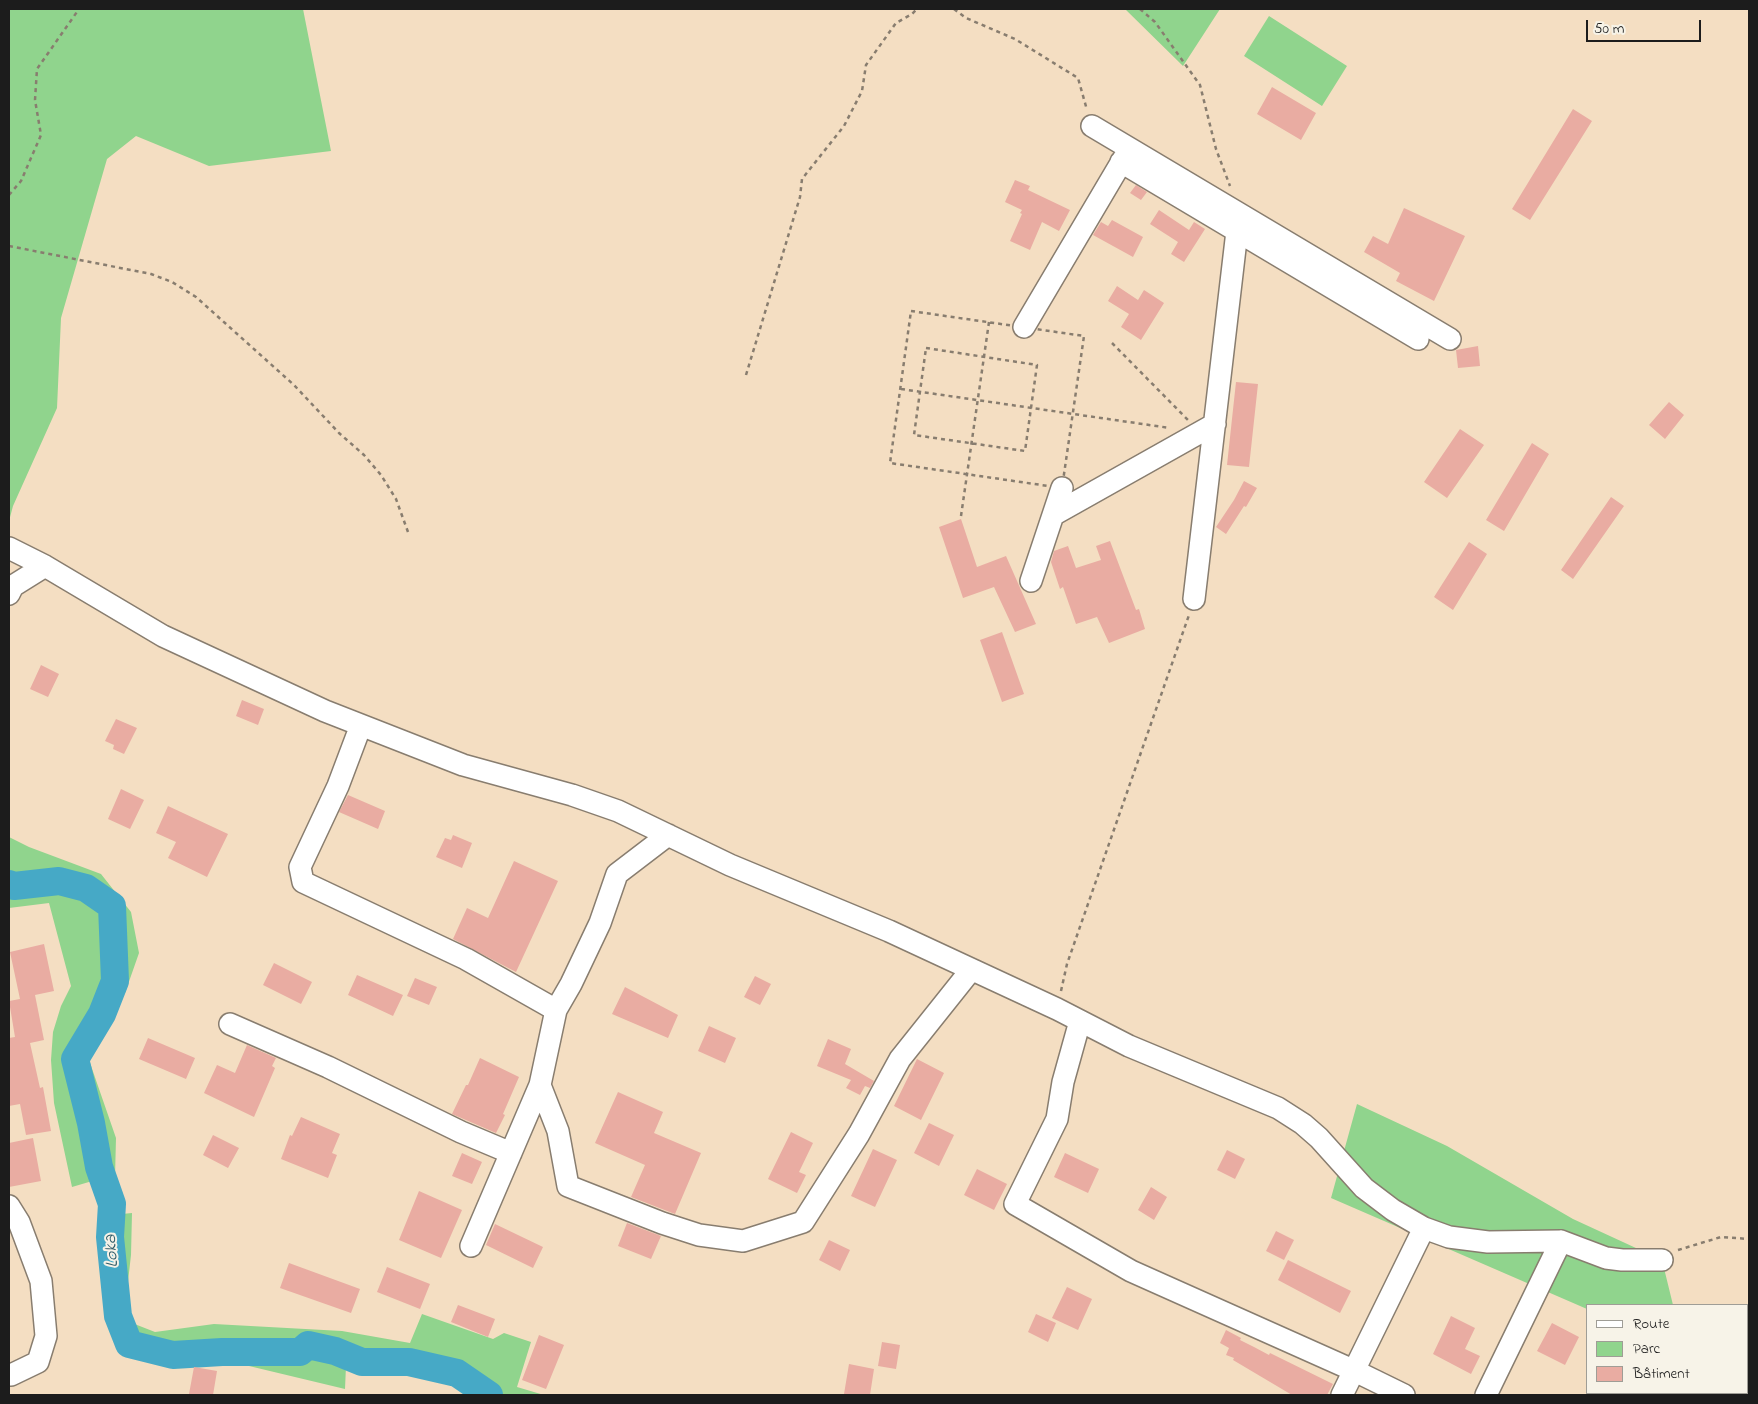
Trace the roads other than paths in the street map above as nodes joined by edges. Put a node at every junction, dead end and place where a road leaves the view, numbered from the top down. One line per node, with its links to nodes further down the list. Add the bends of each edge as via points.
1 (1092, 126): 2 (street)
2 (1125, 155): 3 (street); 4 (street)
3 (1239, 223): 5 (street); 6 (street); 7 (street)
4 (1024, 327)
5 (1418, 339)
6 (1450, 339)
7 (1208, 428): 9 (street); 14 (street)
8 (1062, 488): 9 (street)
9 (1053, 515): 12 (street)
10 (9, 548): 11 (street)
11 (45, 566): 13 (street, via 14,586); 15 (street, via 163,636)
12 (1031, 581)
13 (9, 594)
14 (1194, 599)
15 (362, 725): 16 (street, via 463,765 618,811); 18 (street, via 300,867 303,882 466,959)
16 (668, 835): 17 (street); 18 (street, via 617,874 600,923)
17 (971, 970): 19 (street); 21 (street, via 900,1059 860,1134 803,1222 742,1241 699,1235 568,1186 558,1131)
18 (556, 1010): 21 (street)
19 (1080, 1021): 24 (street, via 1129,1046 1278,1108 1319,1138 1364,1188 1392,1210); 28 (street, via 1056,1119 1015,1204 1130,1271)
20 (230, 1024): 22 (street)
21 (540, 1085): 22 (street)
22 (511, 1153): 26 (street)
23 (9, 1206): 29 (street, via 19,1222 40,1281 46,1336 38,1362)
24 (1424, 1228): 25 (street, via 1449,1237 1488,1242); 28 (street)
25 (1561, 1241): 27 (street, via 1606,1258); 32 (street)
26 (471, 1246)
27 (1662, 1260)
28 (1355, 1371): 30 (street); 31 (street)
29 (9, 1375)
30 (1342, 1395)
31 (1404, 1395)
32 (1486, 1395)

